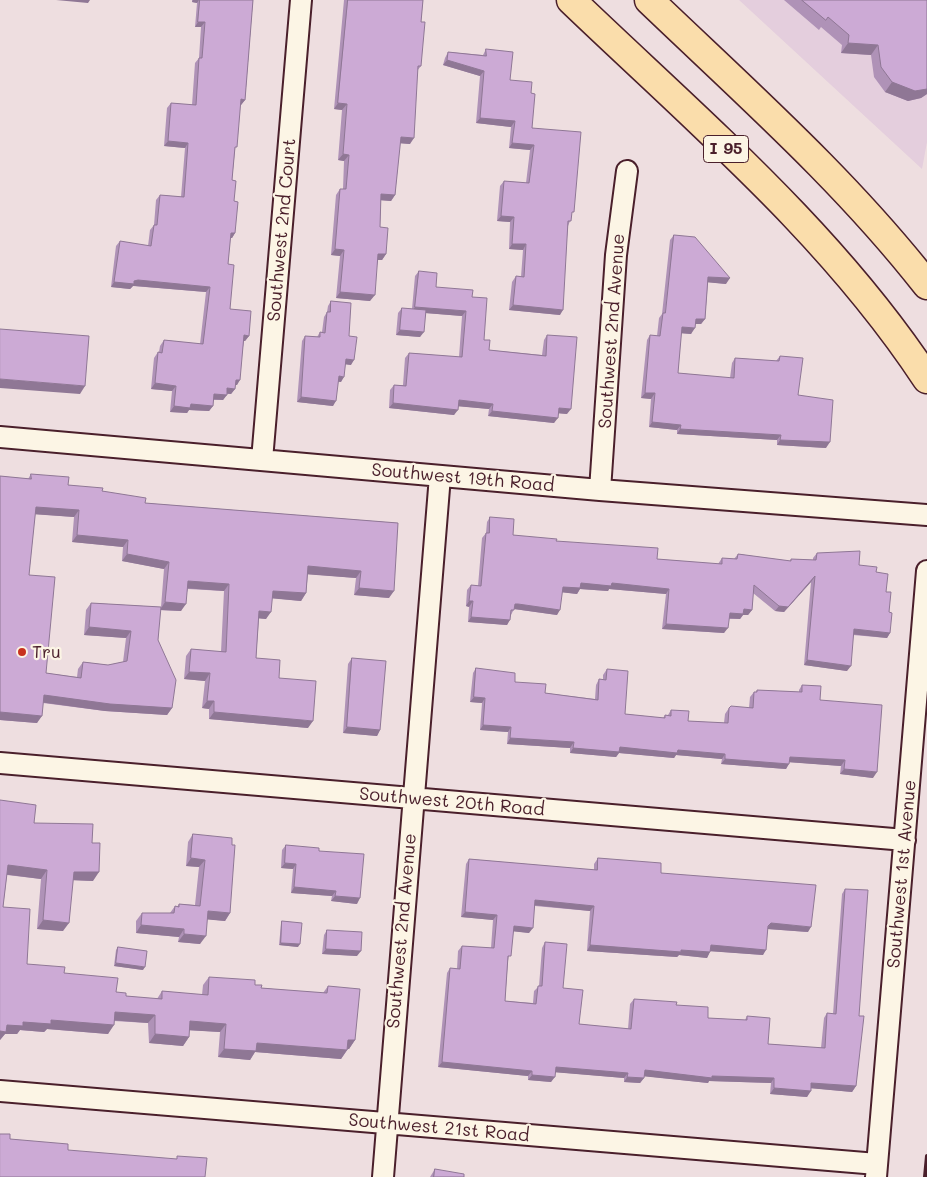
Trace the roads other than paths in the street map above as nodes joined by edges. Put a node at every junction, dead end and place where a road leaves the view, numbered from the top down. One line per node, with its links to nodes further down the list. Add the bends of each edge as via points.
1 (301, 0): 8 (street, Southwest 2nd Court)
2 (570, 0): 6 (highway, I 95, via 802,222 874,305)
3 (649, 0): 5 (highway, via 798,142 880,227)
4 (627, 171): 10 (street, Southwest 2nd Avenue, via 616,256)
5 (927, 285)
6 (927, 379)
7 (0, 437): 8 (street, Southwest 19th Road)
8 (262, 460): 9 (street, Southwest 19th Road)
9 (440, 476): 10 (street, Southwest 19th Road); 14 (street, Southwest 2nd Avenue)
10 (600, 490): 11 (street, Southwest 19th Road)
11 (927, 515)
12 (927, 571): 15 (street, Southwest 1st Avenue)
13 (0, 763): 14 (street, Southwest 20th Road)
14 (413, 799): 15 (street, Southwest 20th Road); 17 (street, Southwest 2nd Avenue)
15 (905, 840): 18 (street, Southwest 1st Avenue)
16 (0, 1091): 17 (street, Southwest 21st Road)
17 (387, 1124): 18 (street, Southwest 21st Road); 19 (street, Southwest 2nd Avenue)
18 (877, 1171)
19 (382, 1177)

